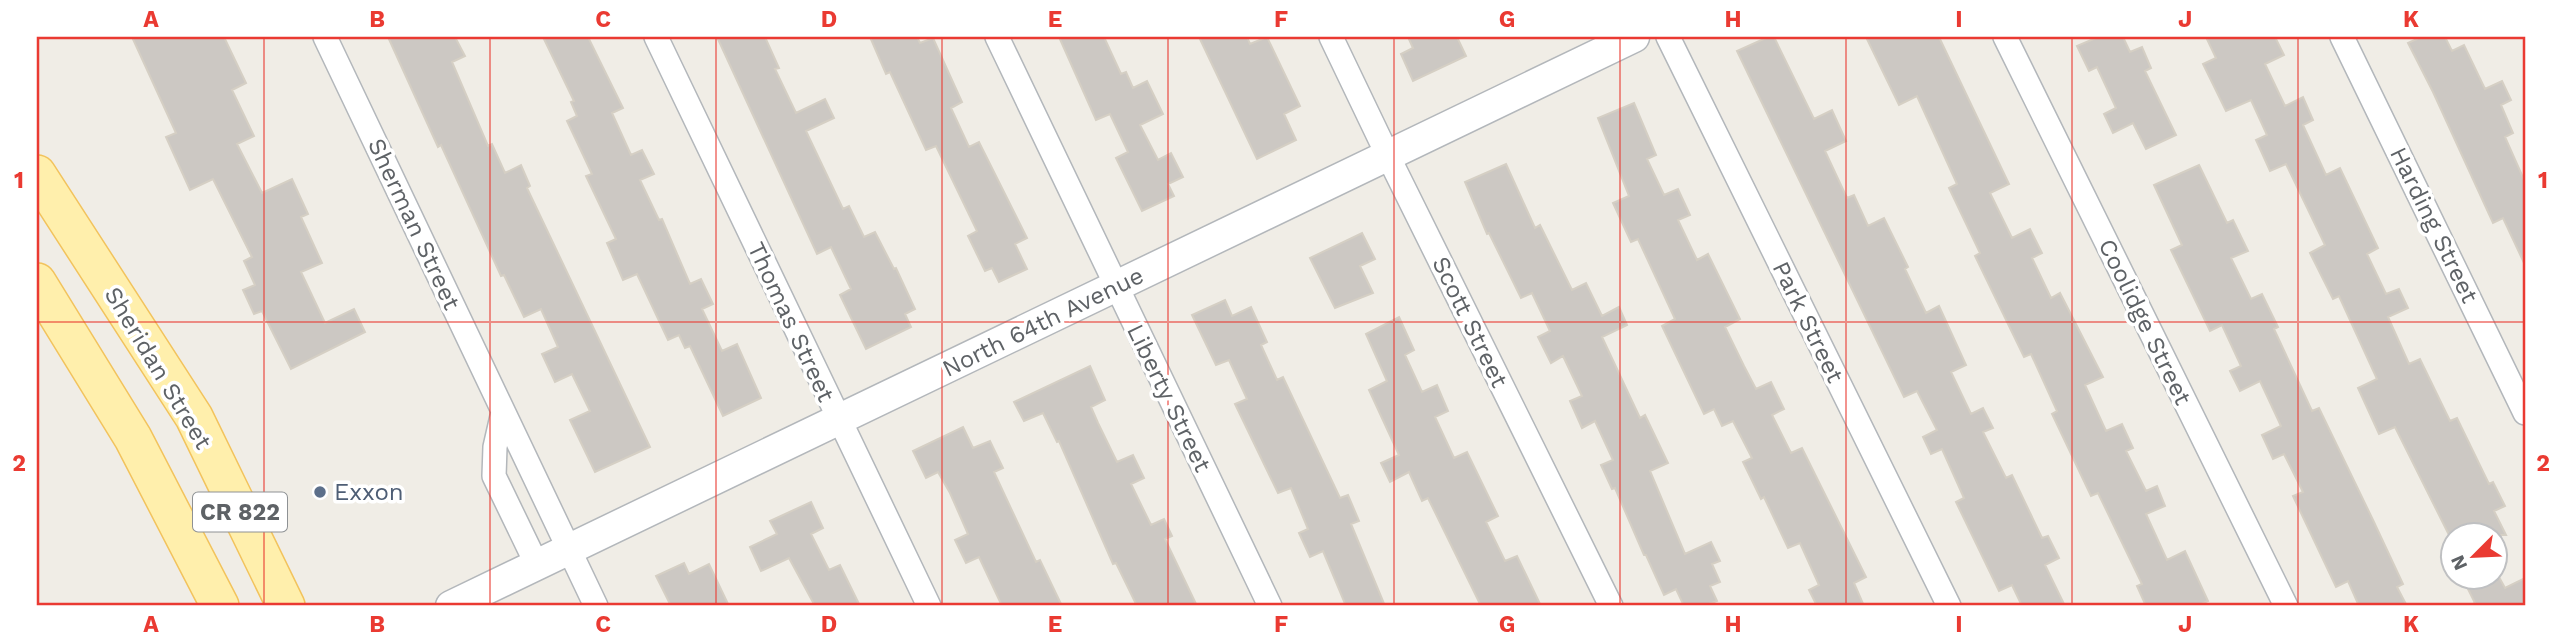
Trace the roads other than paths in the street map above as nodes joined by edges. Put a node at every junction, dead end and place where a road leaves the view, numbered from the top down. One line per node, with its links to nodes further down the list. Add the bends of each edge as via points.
1 (325, 37): 13 (street, Sherman Street)
2 (656, 37): 15 (street, Thomas Street)
3 (997, 37): 12 (street, Liberty Street)
4 (1331, 37): 9 (street, Scott Street)
5 (1634, 37): 9 (street, North 64th Avenue)
6 (1668, 37): 25 (street, Park Street)
7 (2005, 37): 26 (street, Coolidge Street)
8 (2342, 37): 14 (street, Harding Street)
9 (1388, 156): 12 (street, North 64th Avenue); 24 (street, Scott Street)
10 (37, 174): 19 (main road, Sheridan Street / CR 822, via 194,418)
11 (37, 282): 18 (main road, CR 822, via 134,438)
12 (1115, 287): 15 (street, North 64th Avenue); 23 (street, Liberty Street)
13 (503, 412): 16 (street, Sherman Street); 17 (street, via 494,476)
14 (2525, 413)
15 (838, 421): 16 (street, North 64th Avenue); 22 (street, Thomas Street)
16 (568, 550): 17 (street, North 64th Avenue); 21 (street, Sherman Street)
17 (537, 565): 20 (street, North 64th Avenue)
18 (220, 606)
19 (286, 606)
20 (451, 606)
21 (596, 606)
22 (929, 606)
23 (1270, 606)
24 (1611, 606)
25 (1949, 606)
26 (2286, 606)

